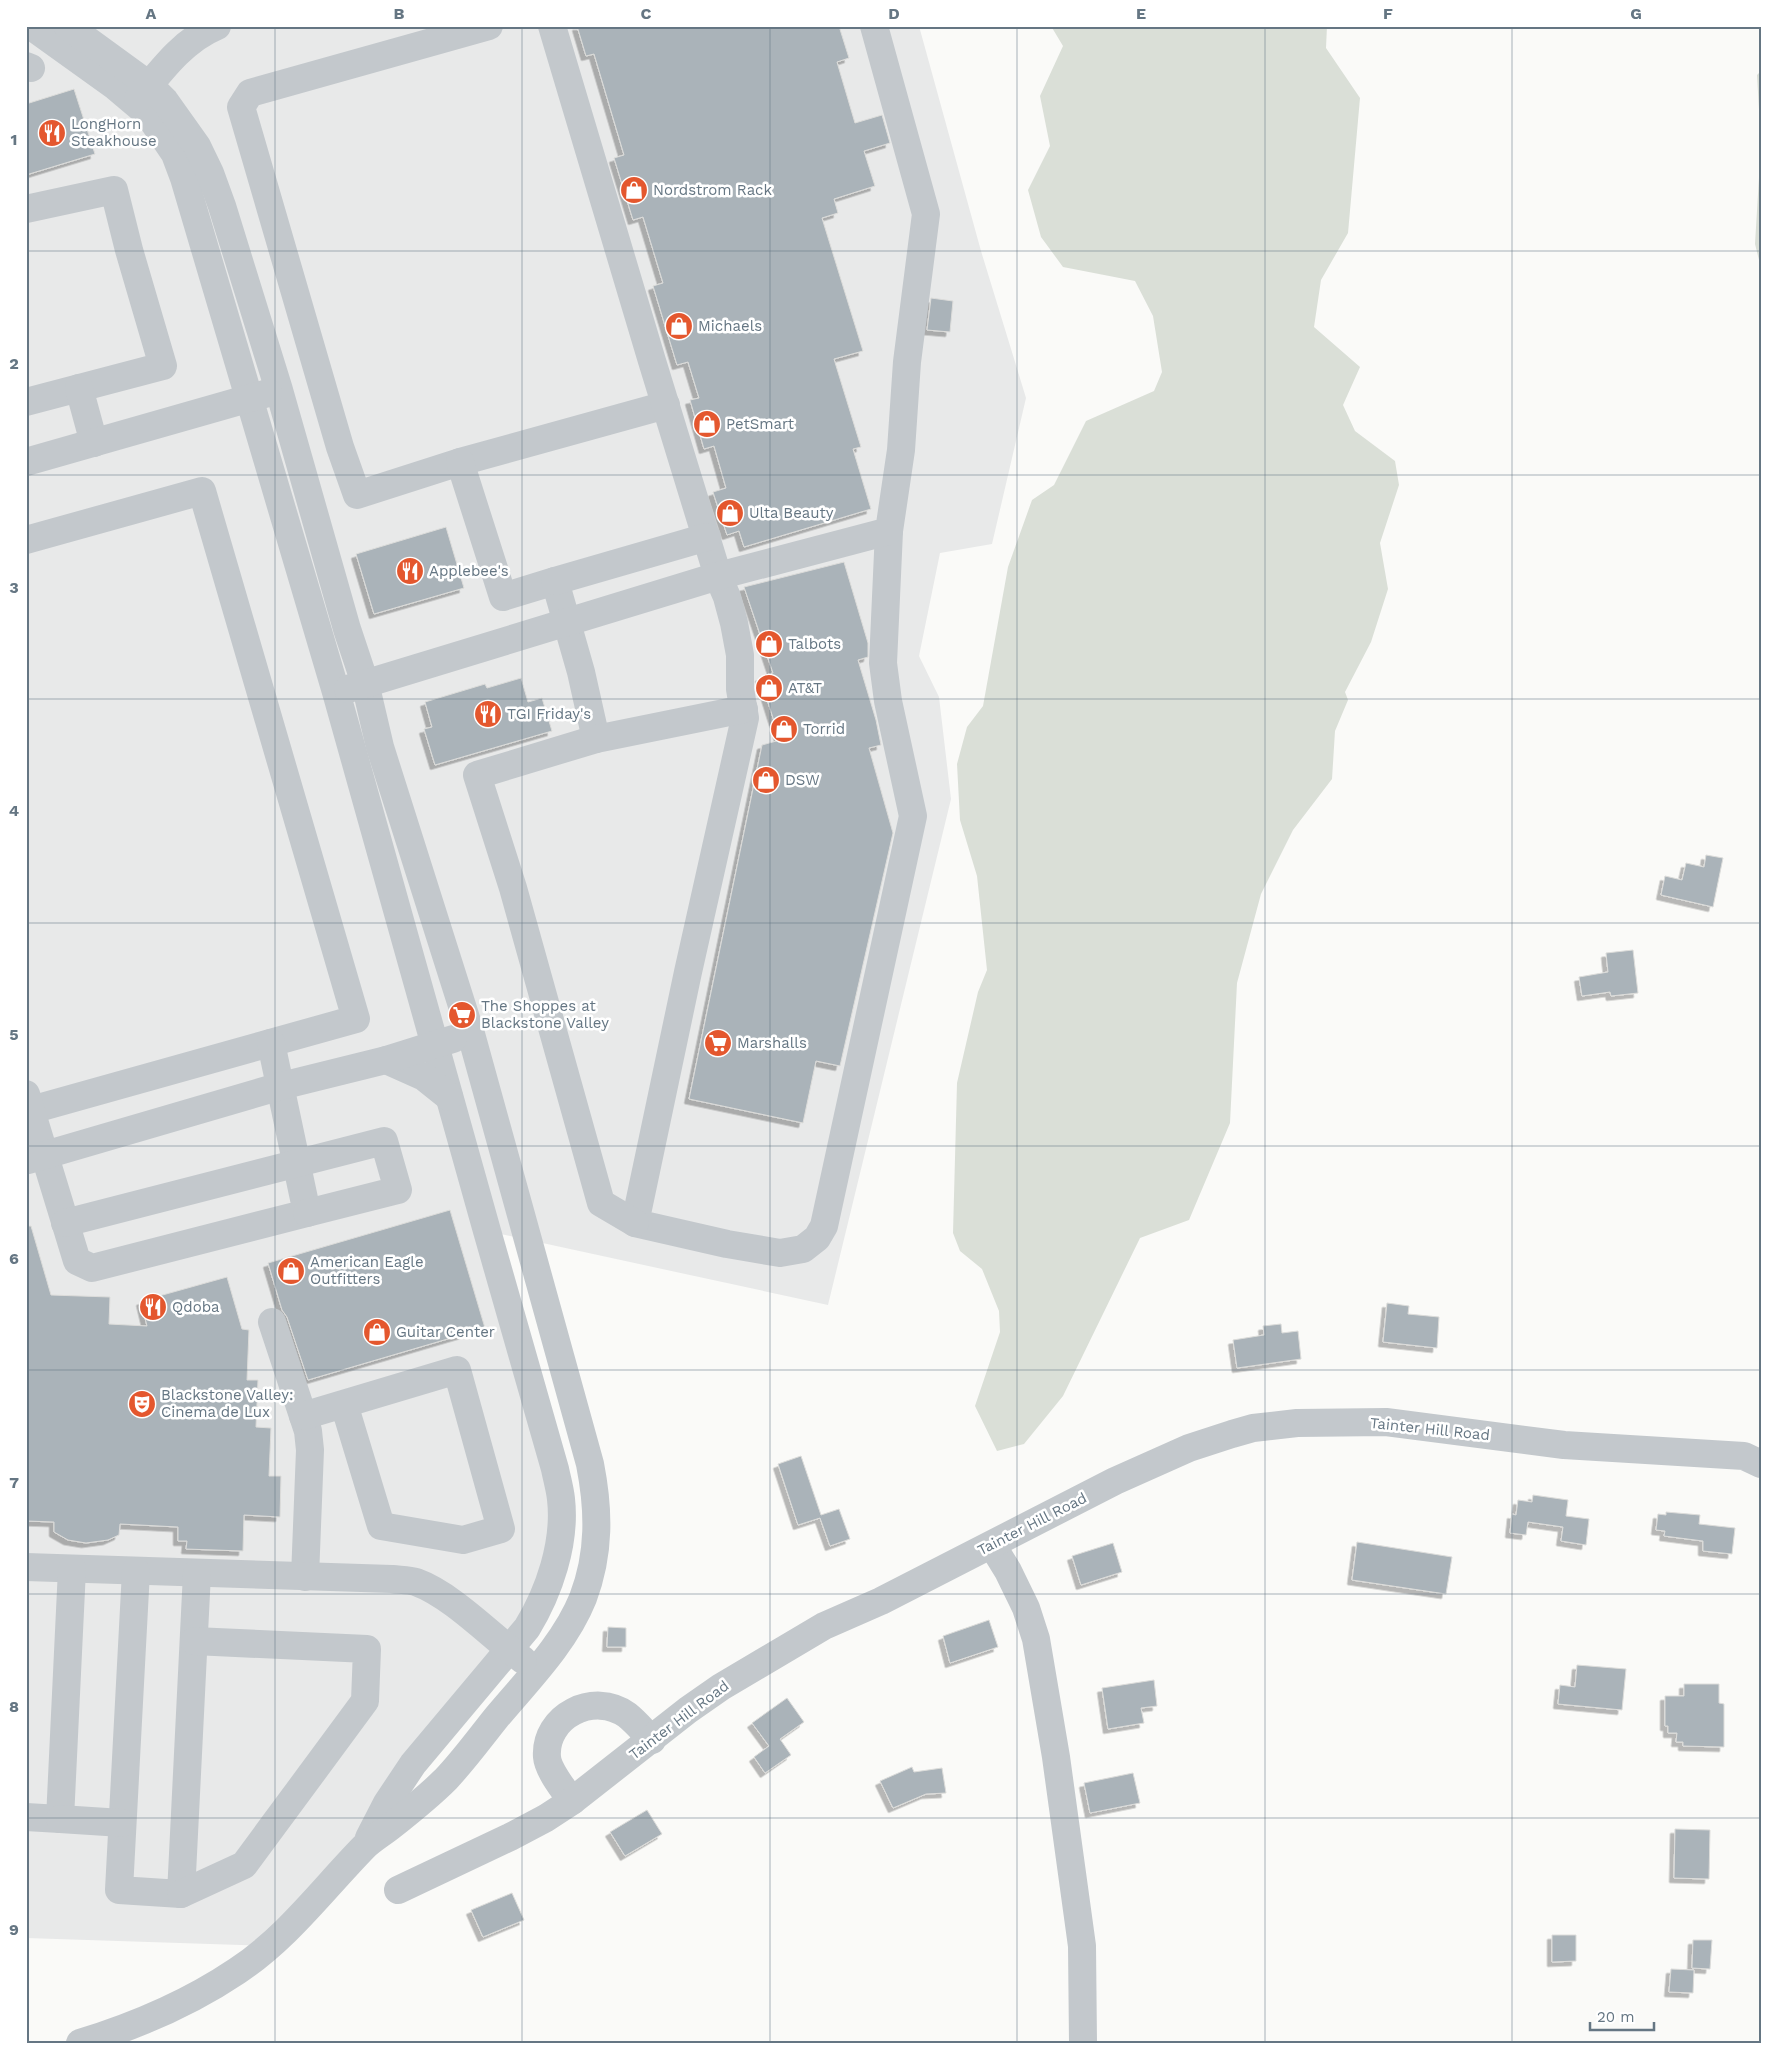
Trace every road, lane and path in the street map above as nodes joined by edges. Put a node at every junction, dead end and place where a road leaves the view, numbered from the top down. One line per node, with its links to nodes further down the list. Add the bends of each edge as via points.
1 (31, 26): 7 (street)
2 (68, 26): 7 (street)
3 (217, 26): 7 (street, via 178,52)
4 (489, 26): 16 (street, via 250,94 241,107 340,447 357,495)
5 (552, 26): 13 (street)
6 (874, 26): 17 (street, via 926,214)
7 (143, 94): 10 (street, via 165,101 197,146 210,173); 11 (street, via 148,114 175,154 184,178)
8 (26, 208): 9 (street, via 114,190 162,366)
9 (79, 388): 12 (street); 14 (street)
10 (279, 390): 11 (street); 23 (street)
11 (250, 399): 14 (street); 24 (street)
12 (26, 402)
13 (666, 405): 16 (street); 18 (street)
14 (94, 443): 15 (street)
15 (26, 462)
16 (460, 462): 21 (street, via 503,597)
17 (889, 532): 20 (street); 38 (street, via 883,663 913,816 824,1226 817,1238 803,1248 780,1254)
18 (707, 537): 20 (street); 21 (street)
19 (26, 540): 28 (street, via 202,490 356,1019)
20 (718, 576): 22 (street); 25 (street, via 734,623)
21 (555, 580): 22 (street)
22 (568, 622): 23 (street); 26 (street)
23 (365, 684): 24 (street); 27 (street, via 380,747)
24 (336, 692): 29 (street)
25 (744, 709): 26 (street); 38 (street, via 745,718)
26 (596, 739): 38 (street, via 478,775 601,1202)
27 (471, 1034): 29 (street); 51 (street, via 590,1464 596,1498 597,1532 593,1564 583,1598 569,1625)
28 (271, 1043): 31 (street); 33 (street)
29 (434, 1044): 30 (street); 32 (street)
30 (386, 1060): 31 (street); 32 (street, via 424,1077)
31 (281, 1086): 34 (street); 35 (street)
32 (449, 1097): 50 (street, via 556,1469 561,1501 560,1530 548,1588 539,1609)
33 (29, 1102): 34 (street)
34 (35, 1158): 37 (street)
35 (297, 1163): 36 (street); 36 (street, via 384,1141 398,1190); 37 (street)
36 (307, 1213): 37 (street, via 92,1268 77,1260)
37 (65, 1223)
38 (636, 1223)
39 (272, 1322): 41 (street)
40 (344, 1404): 40 (street, via 457,1370 501,1529 463,1540 382,1526); 41 (street)
41 (303, 1416): 48 (street, via 310,1450)
42 (1755, 1457): 43 (street, Tainter Hill Road, via 1564,1445 1386,1422 1275,1425 1232,1434 1164,1459)
43 (992, 1545): 52 (street, Tainter Hill Road, via 824,1626 721,1687); 61 (street, via 1026,1608 1036,1639 1082,1946)
44 (26, 1567): 45 (street)
45 (72, 1569): 46 (street); 55 (street)
46 (136, 1571): 47 (street); 56 (street)
47 (197, 1573): 48 (street); 49 (street)
48 (305, 1576): 50 (street, via 414,1581 452,1603)
49 (194, 1641): 59 (street); 59 (street, via 368,1649 364,1701 244,1865)
50 (509, 1650): 51 (street); 57 (street, via 414,1764 387,1803)
51 (536, 1670): 57 (street, via 447,1778)
52 (652, 1740): 53 (street, Tainter Hill Road); 53 (street, via 626,1715 605,1706 584,1706 563,1717 550,1738 547,1758)
53 (572, 1801): 58 (street, Tainter Hill Road, via 510,1837)
54 (26, 1817): 55 (street)
55 (60, 1819): 56 (street)
56 (122, 1823): 59 (street, via 118,1890)
57 (365, 1846): 60 (street, via 271,1946 238,1971 157,2016)
58 (398, 1890)
59 (181, 1894)
60 (80, 2043)
61 (1083, 2043)

